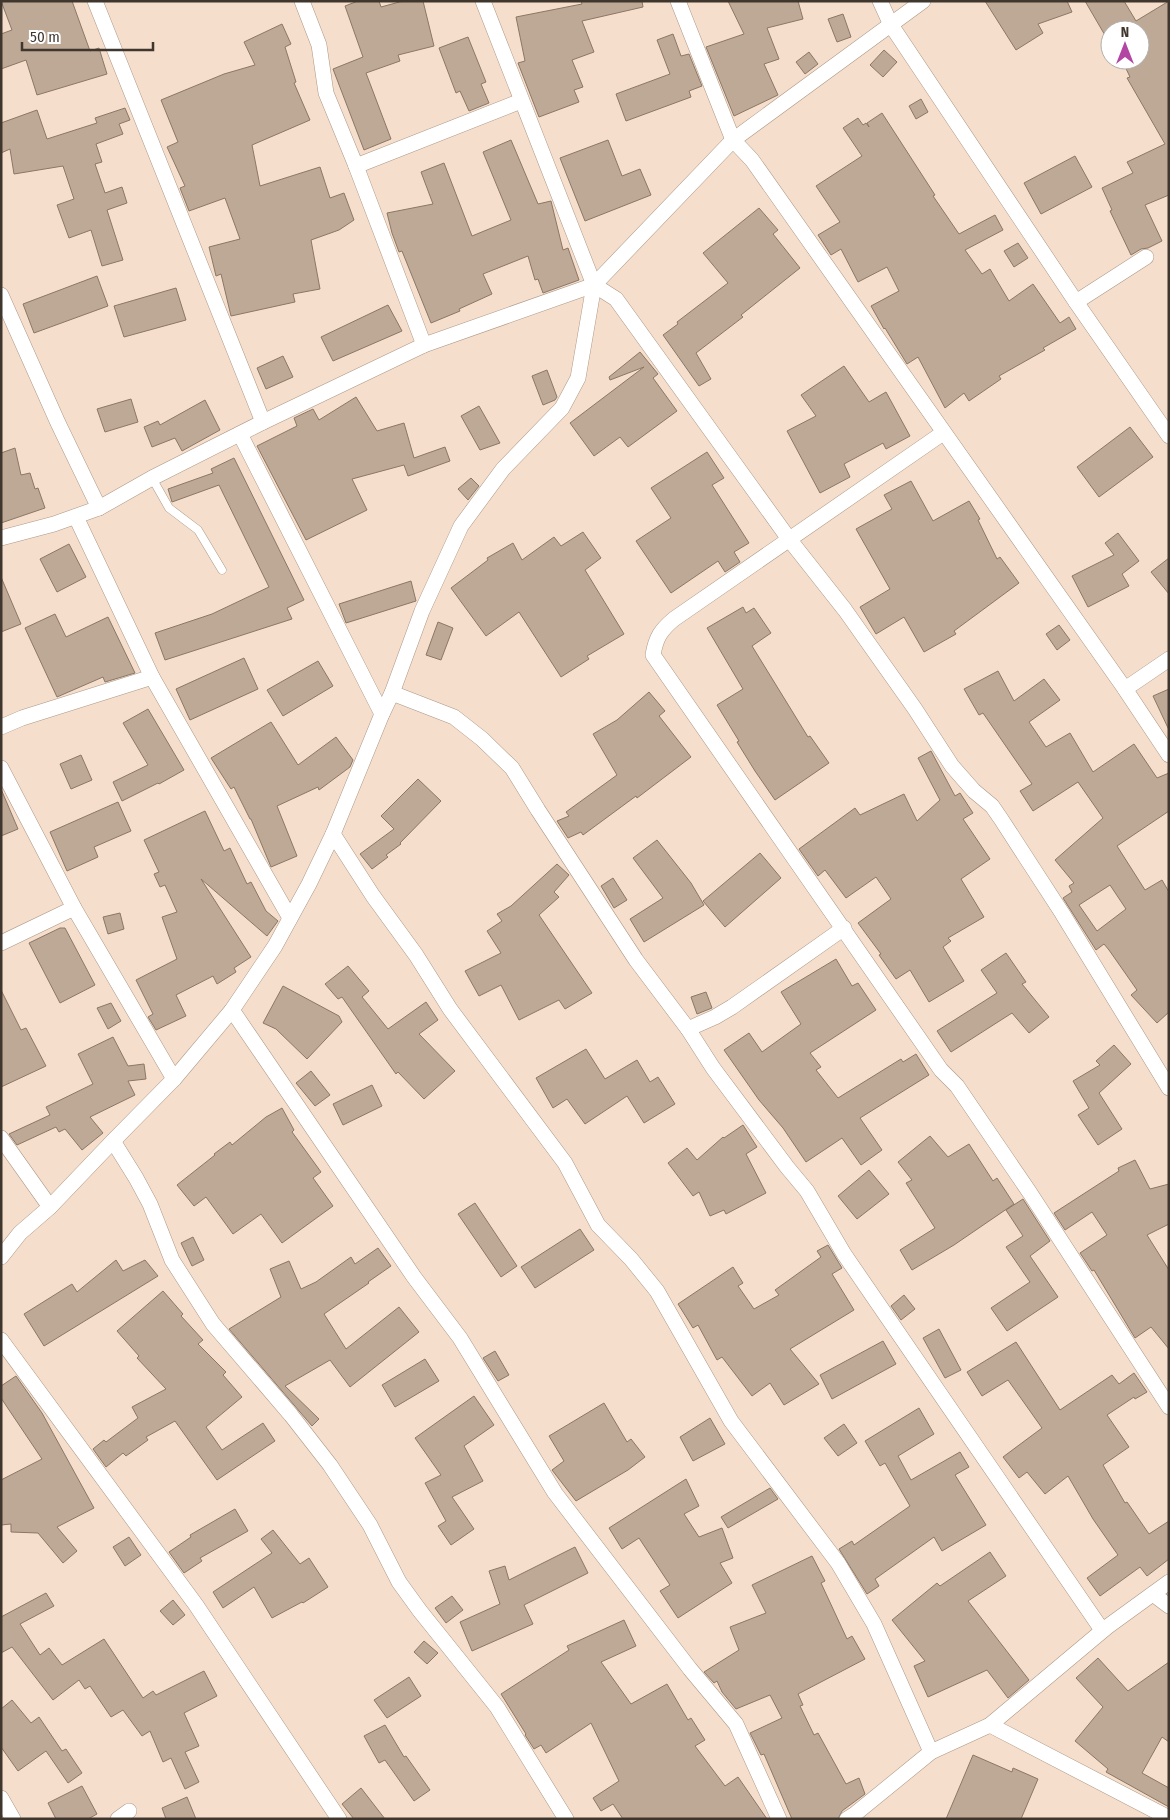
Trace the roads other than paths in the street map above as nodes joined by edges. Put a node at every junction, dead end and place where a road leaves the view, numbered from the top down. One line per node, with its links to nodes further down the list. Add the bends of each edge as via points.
1 (95, 1): 16 (street)
2 (302, 1): 10 (street, via 318,45 326,93)
3 (483, 1): 8 (street)
4 (678, 1): 9 (street)
5 (880, 1): 7 (street)
6 (923, 1): 7 (street)
7 (891, 25): 9 (street); 14 (street)
8 (522, 101): 10 (street); 12 (street)
9 (733, 140): 12 (street); 17 (street, via 752,160)
10 (356, 166): 15 (street)
11 (1146, 257): 14 (street)
12 (594, 285): 15 (street); 24 (street, via 616,299); 29 (street, via 578,378 562,408 503,469 461,526 422,610)
13 (1, 295): 21 (street)
14 (1076, 302): 19 (street)
15 (424, 345): 16 (street)
16 (263, 422): 18 (street)
17 (943, 433): 24 (street); 28 (street)
18 (240, 434): 20 (street); 30 (street)
19 (1169, 436)
20 (152, 478): 21 (street); 25 (lane, via 169,508 198,530)
21 (99, 508): 22 (street)
22 (76, 516): 23 (street); 27 (street)
23 (1, 538)
24 (789, 538): 37 (street, via 662,629 653,654); 42 (street, via 916,709 952,766 1002,819)
25 (222, 570)
26 (1169, 659): 28 (street)
27 (152, 677): 31 (street); 36 (street)
28 (1125, 689): 32 (street)
29 (392, 693): 30 (street); 40 (street, via 454,717 512,768 636,960)
30 (382, 714): 34 (street)
31 (1, 727)
32 (1169, 755)
33 (1, 768): 35 (street)
34 (333, 834): 36 (street); 54 (street, via 450,1009 565,1163 598,1225 632,1258 657,1291 731,1421 838,1563 874,1624)
35 (74, 908): 38 (street); 41 (street)
36 (290, 918): 39 (street)
37 (844, 928): 40 (street, via 732,1007); 48 (street, via 1024,1184)
38 (1, 943)
39 (232, 1010): 41 (street); 60 (street, via 414,1277 460,1338 555,1492 736,1724)
40 (688, 1028): 52 (street, via 713,1068 807,1191 844,1254)
41 (174, 1079): 44 (street)
42 (1169, 1088)
43 (1, 1138): 45 (street)
44 (113, 1140): 45 (street); 59 (street, via 150,1204 172,1260 213,1324 330,1465 370,1525 399,1582 497,1707)
45 (50, 1207): 46 (street, via 20,1233)
46 (1, 1257)
47 (1, 1340): 58 (street, via 196,1605)
48 (1169, 1407)
49 (1169, 1582): 50 (street)
50 (1153, 1594): 51 (street); 52 (street)
51 (1169, 1606)
52 (1102, 1630): 53 (street)
53 (990, 1725): 54 (street); 56 (street)
54 (931, 1752): 61 (street)
55 (1, 1798): 57 (street)
56 (1169, 1818)
57 (13, 1819)
58 (339, 1819)
59 (566, 1819)
60 (779, 1819)
61 (847, 1819)

